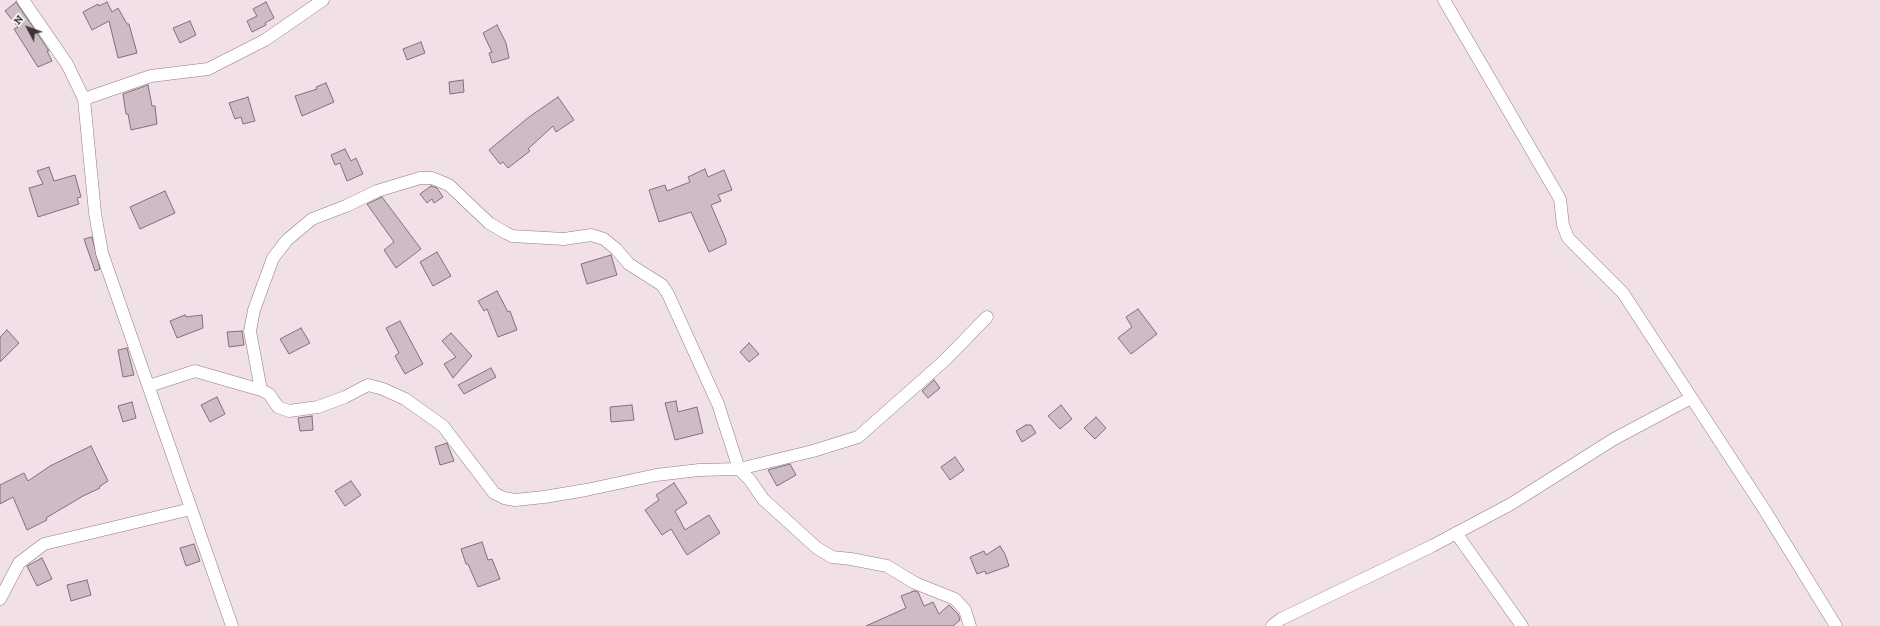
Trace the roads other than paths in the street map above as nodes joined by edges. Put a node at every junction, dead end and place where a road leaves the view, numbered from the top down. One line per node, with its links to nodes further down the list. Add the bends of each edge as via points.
1 (22, 0): 4 (street, via 67,64)
2 (323, 0): 4 (street, via 265,40 208,69 151,76)
3 (1444, 0): 8 (street, via 1560,199 1563,225 1568,238 1623,293)
4 (84, 99): 6 (street, via 95,213 102,253)
5 (986, 317): 9 (street, via 944,361 858,437)
6 (149, 386): 7 (street, via 195,371); 10 (street)
7 (261, 390): 9 (street, via 269,394 278,407 289,411 318,407 346,397 368,385 383,389 405,399 443,426 494,493 515,500 544,498 656,475); 9 (street, via 250,331 254,310 273,258 287,240 312,219 377,191 420,178 432,178 449,185 489,223 512,236 564,239 592,235 604,239 629,264 662,285 718,404)
8 (1691, 398): 11 (street, via 1614,439 1510,504); 17 (street, via 1764,509)
9 (739, 469): 14 (street, via 763,499 817,548 832,557 887,566 915,583 955,599 966,610)
10 (191, 509): 12 (street, via 44,544 19,563); 13 (street)
11 (1456, 533): 15 (street, via 1281,619); 16 (street)
12 (0, 599)
13 (232, 626)
14 (970, 626)
15 (1272, 626)
16 (1522, 626)
17 (1836, 626)

